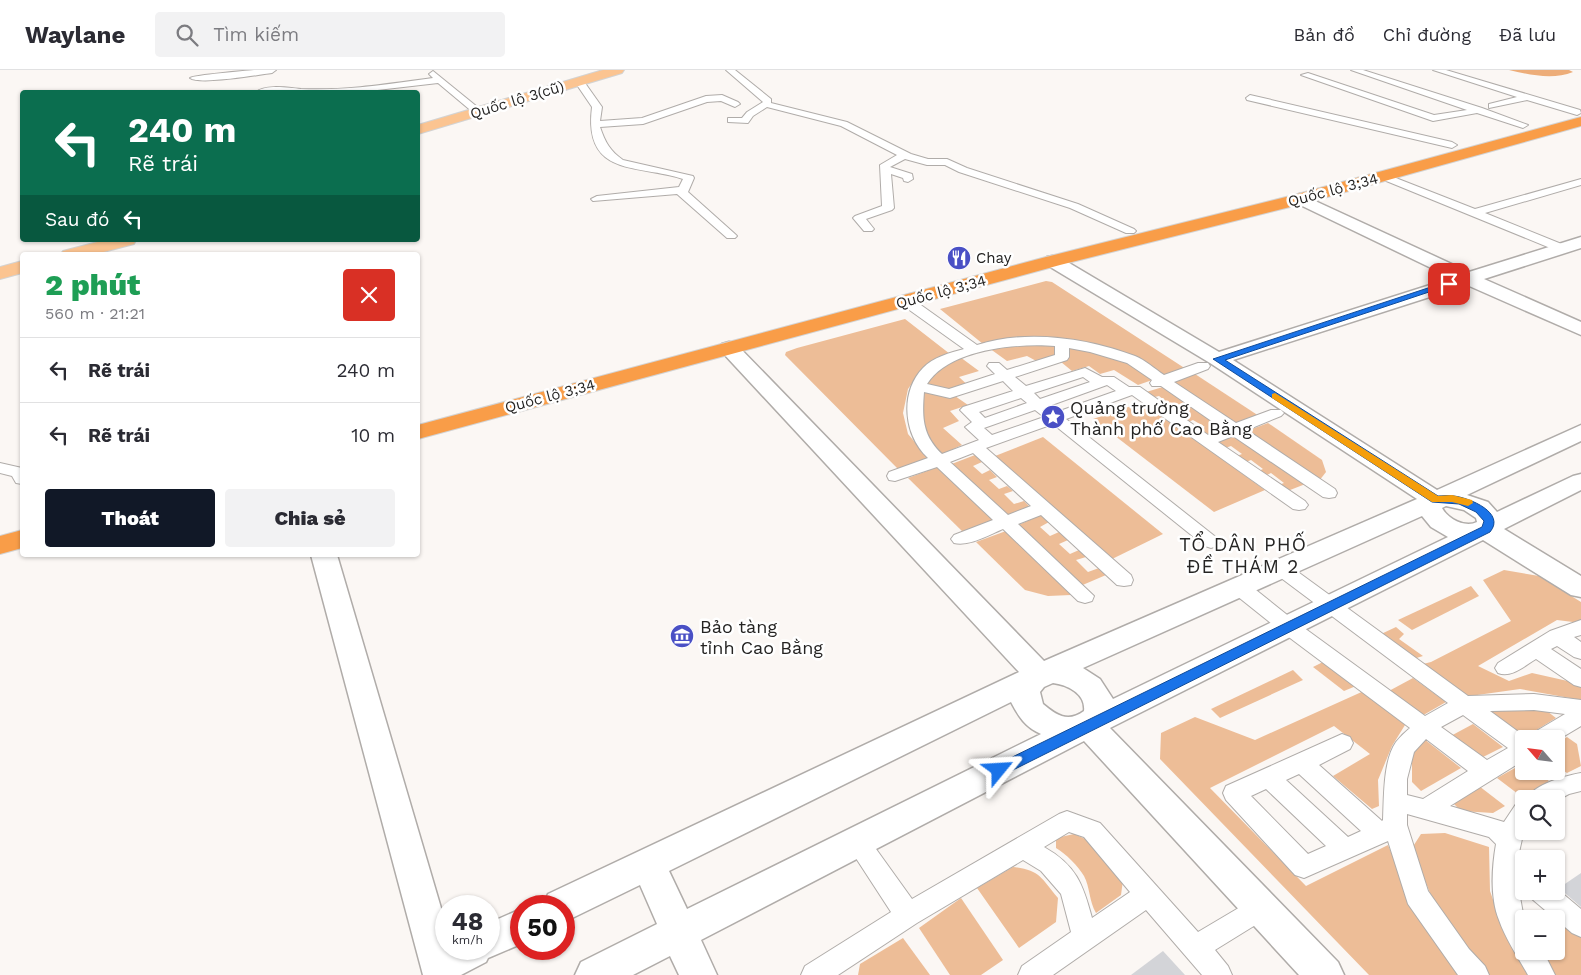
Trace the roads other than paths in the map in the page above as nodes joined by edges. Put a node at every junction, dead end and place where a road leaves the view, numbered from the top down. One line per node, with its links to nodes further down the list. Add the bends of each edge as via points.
1 (272, 70): 10 (street, via 222,78)
2 (428, 70): 11 (street)
3 (617, 70): 9 (main road, Quốc lộ 3(cũ))
4 (730, 70): 21 (street, via 768,101)
5 (1355, 70): 15 (street)
6 (1378, 70): 12 (street)
7 (1437, 70): 17 (street)
8 (1305, 75): 19 (street)
9 (582, 77): 24 (main road, Quốc lộ 3(cũ)); 28 (street, via 586,95 597,107)
10 (194, 78)
11 (440, 80): 13 (street); 24 (street)
12 (1416, 86): 14 (street); 15 (street); 16 (street)
13 (361, 90)
14 (1444, 90): 16 (street); 22 (street)
15 (1398, 91): 19 (street)
16 (1429, 94): 23 (street)
17 (1529, 97): 22 (street); 25 (street)
18 (1250, 98): 30 (street)
19 (1374, 98): 23 (street, via 1436,118)
20 (735, 104): 28 (street, via 722,98 706,100 643,121)
21 (766, 104): 26 (street, via 745,121); 31 (street, via 844,124)
22 (1492, 106): 27 (street)
23 (1479, 110): 27 (street)
24 (478, 112): 29 (main road, Quốc lộ 3(cũ))
25 (1580, 115): 27 (highway, Quốc lộ 3;34); 30 (highway, Quốc lộ 3;34)
26 (730, 120)
27 (1526, 122): 30 (highway, Quốc lộ 3;34)
28 (595, 124): 36 (street, via 602,146 611,158 633,168 676,172 689,178)
29 (420, 129)
30 (1461, 148): 33 (highway, Quốc lộ 3;34); 37 (highway, Quốc lộ 3;34, via 1368,170)
31 (905, 155): 32 (street, via 885,165); 41 (street, via 927,162 947,162 1074,206)
32 (885, 169): 34 (street, via 908,176); 40 (street, via 888,208 859,218)
33 (1384, 176): 37 (highway, Quốc lộ 3;34); 39 (street)
34 (908, 179)
35 (1581, 182): 39 (street)
36 (683, 190): 38 (street); 42 (street, via 682,193)
37 (1299, 193): 41 (highway, Quốc lộ 3;34); 47 (highway, Quốc lộ 3;34); 50 (street)
38 (597, 199)
39 (1474, 213): 45 (street)
40 (868, 229)
41 (1130, 231): 47 (highway, Quốc lộ 3;34)
42 (731, 236)
43 (119, 242): 46 (main road)
44 (1581, 242): 45 (street)
45 (1560, 248): 50 (street)
46 (81, 252)
47 (1048, 258): 51 (highway, Quốc lộ 3;34); 54 (highway, Quốc lộ 3;34); 56 (street)
48 (20, 268): 49 (main road)
49 (0, 273)
50 (1466, 278): 52 (street); 56 (street)
51 (906, 301): 54 (highway, Quốc lộ 3;34); 55 (street)
52 (1581, 329)
53 (1062, 342): 55 (street, via 1019,341); 57 (street, via 1062,357); 58 (street, via 1132,360)
54 (724, 343): 63 (highway, Quốc lộ 3;34); 104 (street)
55 (975, 350): 60 (street, via 946,358 928,371)
56 (1210, 362): 58 (street); 80 (street)
57 (1000, 371): 60 (street, via 950,394); 61 (street)
58 (1164, 381): 62 (street); 69 (street)
59 (1101, 383): 61 (street, via 1085,372); 62 (street, via 1109,380); 64 (street)
60 (918, 386): 74 (street, via 914,416 924,446)
61 (1023, 391): 64 (street); 68 (street, via 968,410)
62 (1131, 391): 67 (street); 72 (street)
63 (482, 405): 66 (highway, Quốc lộ 3;34); 70 (highway, Quốc lộ 3;34)
64 (1038, 405): 67 (street); 68 (street)
65 (1276, 413): 69 (street)
66 (420, 414)
67 (1056, 418): 73 (street); 89 (street)
68 (983, 424): 73 (street, via 973,427)
69 (1235, 430): 72 (street); 79 (street)
70 (420, 431)
71 (1581, 432): 80 (street)
72 (1206, 441): 81 (street)
73 (982, 444): 74 (street); 82 (street)
74 (939, 460): 77 (street); 84 (street)
75 (0, 468): 76 (street, via 18,472)
76 (20, 476)
77 (895, 476)
78 (1581, 481): 86 (street)
79 (1329, 492)
80 (1436, 500): 86 (street, via 1430,508 1443,524 1472,533); 92 (street)
81 (1299, 505)
82 (1043, 508): 84 (street); 93 (street)
83 (20, 522): 85 (highway)
84 (1006, 522): 87 (street); 96 (street)
85 (0, 527)
86 (1486, 530): 95 (street); 97 (street)
87 (960, 539)
88 (20, 540): 90 (highway)
89 (1210, 542)
90 (0, 545)
91 (325, 557): 142 (street)
92 (1280, 568): 94 (street); 97 (street)
93 (1124, 580)
94 (1238, 587): 98 (street); 104 (street)
95 (1581, 588)
96 (1085, 596)
97 (1330, 606): 98 (street); 106 (street)
98 (1288, 627): 109 (street); 110 (street)
99 (1581, 628): 100 (street)
100 (1557, 636): 101 (street); 102 (street)
101 (1536, 649): 103 (street); 105 (street)
102 (1581, 652)
103 (1505, 668)
104 (1040, 675): 109 (street, via 1063,673 1075,676 1090,687 1099,701 1099,710 1096,719); 109 (street, via 1031,680 1024,696 1032,714 1053,727 1077,729); 129 (street)
105 (1581, 679)
106 (1464, 704): 107 (street, via 1534,702); 110 (street); 112 (street)
107 (1581, 708)
108 (1581, 715): 111 (street)
109 (1088, 726): 124 (street); 133 (street)
110 (1425, 726): 116 (street); 120 (street, via 1404,748 1396,779)
111 (1556, 730)
112 (1515, 741)
113 (1342, 743): 115 (street)
114 (1515, 754): 116 (street)
115 (1303, 764): 117 (street); 123 (street)
116 (1486, 772): 121 (street)
117 (1268, 777): 127 (street); 127 (street, via 1234,793 1304,867)
118 (1581, 782): 119 (street)
119 (1556, 790)
120 (1395, 801): 121 (street); 123 (street)
121 (1425, 810): 125 (street)
122 (1515, 823): 125 (street)
123 (1388, 830): 127 (street); 149 (street, via 1417,896 1460,958)
124 (858, 842): 134 (street); 137 (street)
125 (1503, 843): 128 (street); 135 (street, via 1510,916)
126 (1023, 847): 130 (street, via 1067,821 1092,830); 134 (street); 138 (street, via 1050,863 1072,889)
127 (1345, 849)
128 (1515, 862)
129 (648, 864): 131 (street); 137 (street)
130 (1148, 894): 138 (street); 139 (street)
131 (575, 899)
132 (1552, 900): 136 (street)
133 (1261, 908): 139 (street); 148 (street)
134 (908, 915): 143 (street)
135 (1515, 925)
136 (1581, 925)
137 (679, 932): 144 (street); 145 (street)
138 (1085, 938): 146 (street)
139 (1195, 948): 147 (street)
140 (456, 960): 142 (street)
141 (1533, 960): 150 (street)
142 (441, 970)
143 (826, 971)
144 (594, 975)
145 (698, 975)
146 (1031, 975)
147 (1219, 975)
148 (1325, 975)
149 (1476, 975)
150 (1542, 975)

